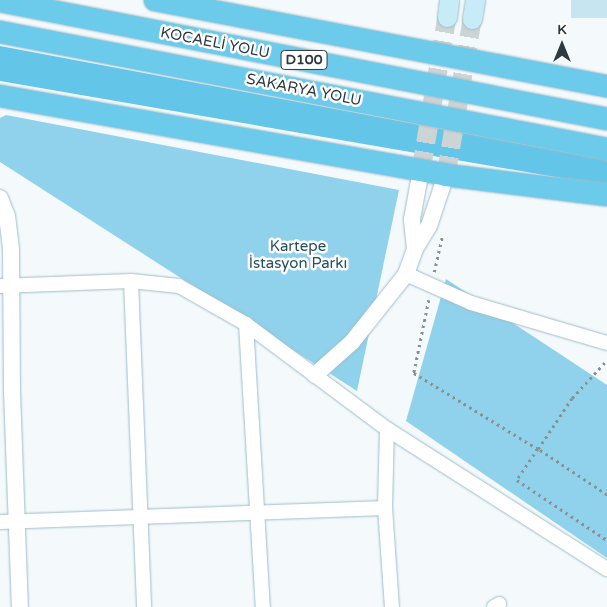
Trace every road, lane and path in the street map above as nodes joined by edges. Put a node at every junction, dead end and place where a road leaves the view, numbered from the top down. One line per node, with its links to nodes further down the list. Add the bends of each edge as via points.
1 (155, 0): 6 (highway)
2 (475, 0): 4 (main road)
3 (0, 1): 10 (highway, KOCAELİ YOLU / D100)
4 (472, 19)
5 (0, 32): 11 (highway, SAKARYA YOLU / D100)
6 (607, 86)
7 (0, 96): 8 (highway)
8 (24, 102): 9 (street); 12 (highway)
9 (0, 105)
10 (607, 118)
11 (607, 149)
12 (421, 170): 13 (highway); 17 (street, via 412,219)
13 (446, 175): 14 (highway); 17 (street, via 429,226)
14 (607, 195)
15 (0, 198): 20 (street, via 10,232)
16 (442, 232): 21 (path)
17 (415, 249): 18 (street)
18 (406, 274): 21 (street); 25 (street, via 352,342)
19 (131, 282): 20 (street); 22 (street, via 179,286); 31 (street)
20 (6, 286): 33 (street)
21 (431, 286): 23 (street, via 471,304); 27 (path, via 414,373)
22 (246, 324): 25 (street); 30 (street)
23 (607, 343)
24 (607, 360): 27 (path, via 572,398)
25 (315, 376): 26 (street)
26 (387, 429): 29 (street); 35 (street)
27 (538, 449): 28 (path); 34 (path, via 517,480)
28 (607, 495)
29 (385, 508): 30 (street); 39 (street)
30 (259, 511): 31 (street); 38 (street)
31 (139, 518): 33 (street); 37 (street)
32 (0, 522): 33 (street)
33 (16, 522): 36 (street)
34 (607, 540)
35 (607, 569)
36 (20, 607)
37 (144, 607)
38 (263, 607)
39 (392, 607)

